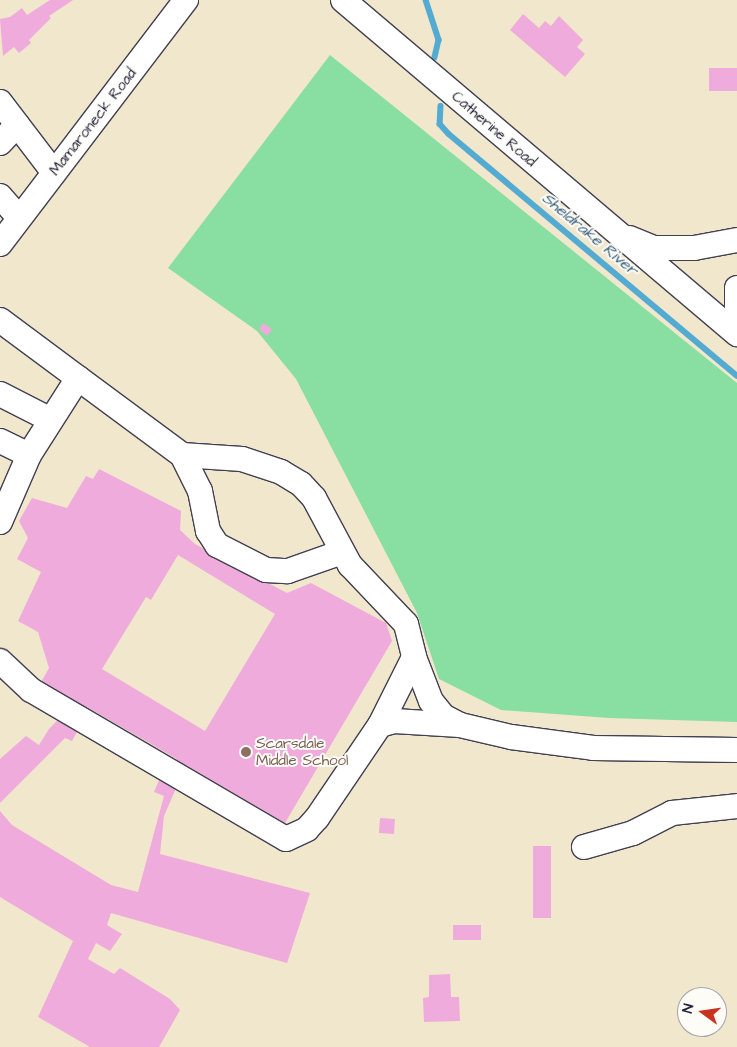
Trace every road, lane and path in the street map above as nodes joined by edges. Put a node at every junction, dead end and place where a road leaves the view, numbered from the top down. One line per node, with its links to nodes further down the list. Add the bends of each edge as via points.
1 (186, 0): 6 (street, Mamaroneck Road)
2 (343, 0): 9 (street, Catherine Road)
3 (0, 102): 4 (street)
4 (17, 125): 5 (street); 6 (street)
5 (0, 143)
6 (54, 173): 8 (street, Mamaroneck Road)
7 (0, 196): 8 (street)
8 (19, 218): 11 (street, Mamaroneck Road)
9 (616, 233): 10 (street, via 654,248 694,248); 15 (street, Catherine Road)
10 (737, 240)
11 (0, 244)
12 (737, 288): 13 (street)
13 (737, 309)
14 (0, 320): 16 (street)
15 (737, 334)
16 (78, 378): 18 (street); 21 (street)
17 (0, 394): 18 (street)
18 (51, 420): 20 (street)
19 (0, 441): 20 (street)
20 (29, 455): 22 (street)
21 (182, 455): 23 (street, via 242,459 281,472 301,484 314,498); 23 (street, via 200,491 208,532 217,544 266,570 288,571)
22 (0, 522)
23 (342, 552): 24 (street, via 350,565 406,624)
24 (414, 657): 26 (street); 27 (street, via 432,701 443,716)
25 (0, 661): 26 (street, via 31,690 286,839 307,829)
26 (380, 725): 27 (street, via 394,721)
27 (460, 725): 28 (street, via 512,737 593,748)
28 (737, 750)
29 (737, 806): 30 (street, via 672,813 633,832)
30 (584, 847)

